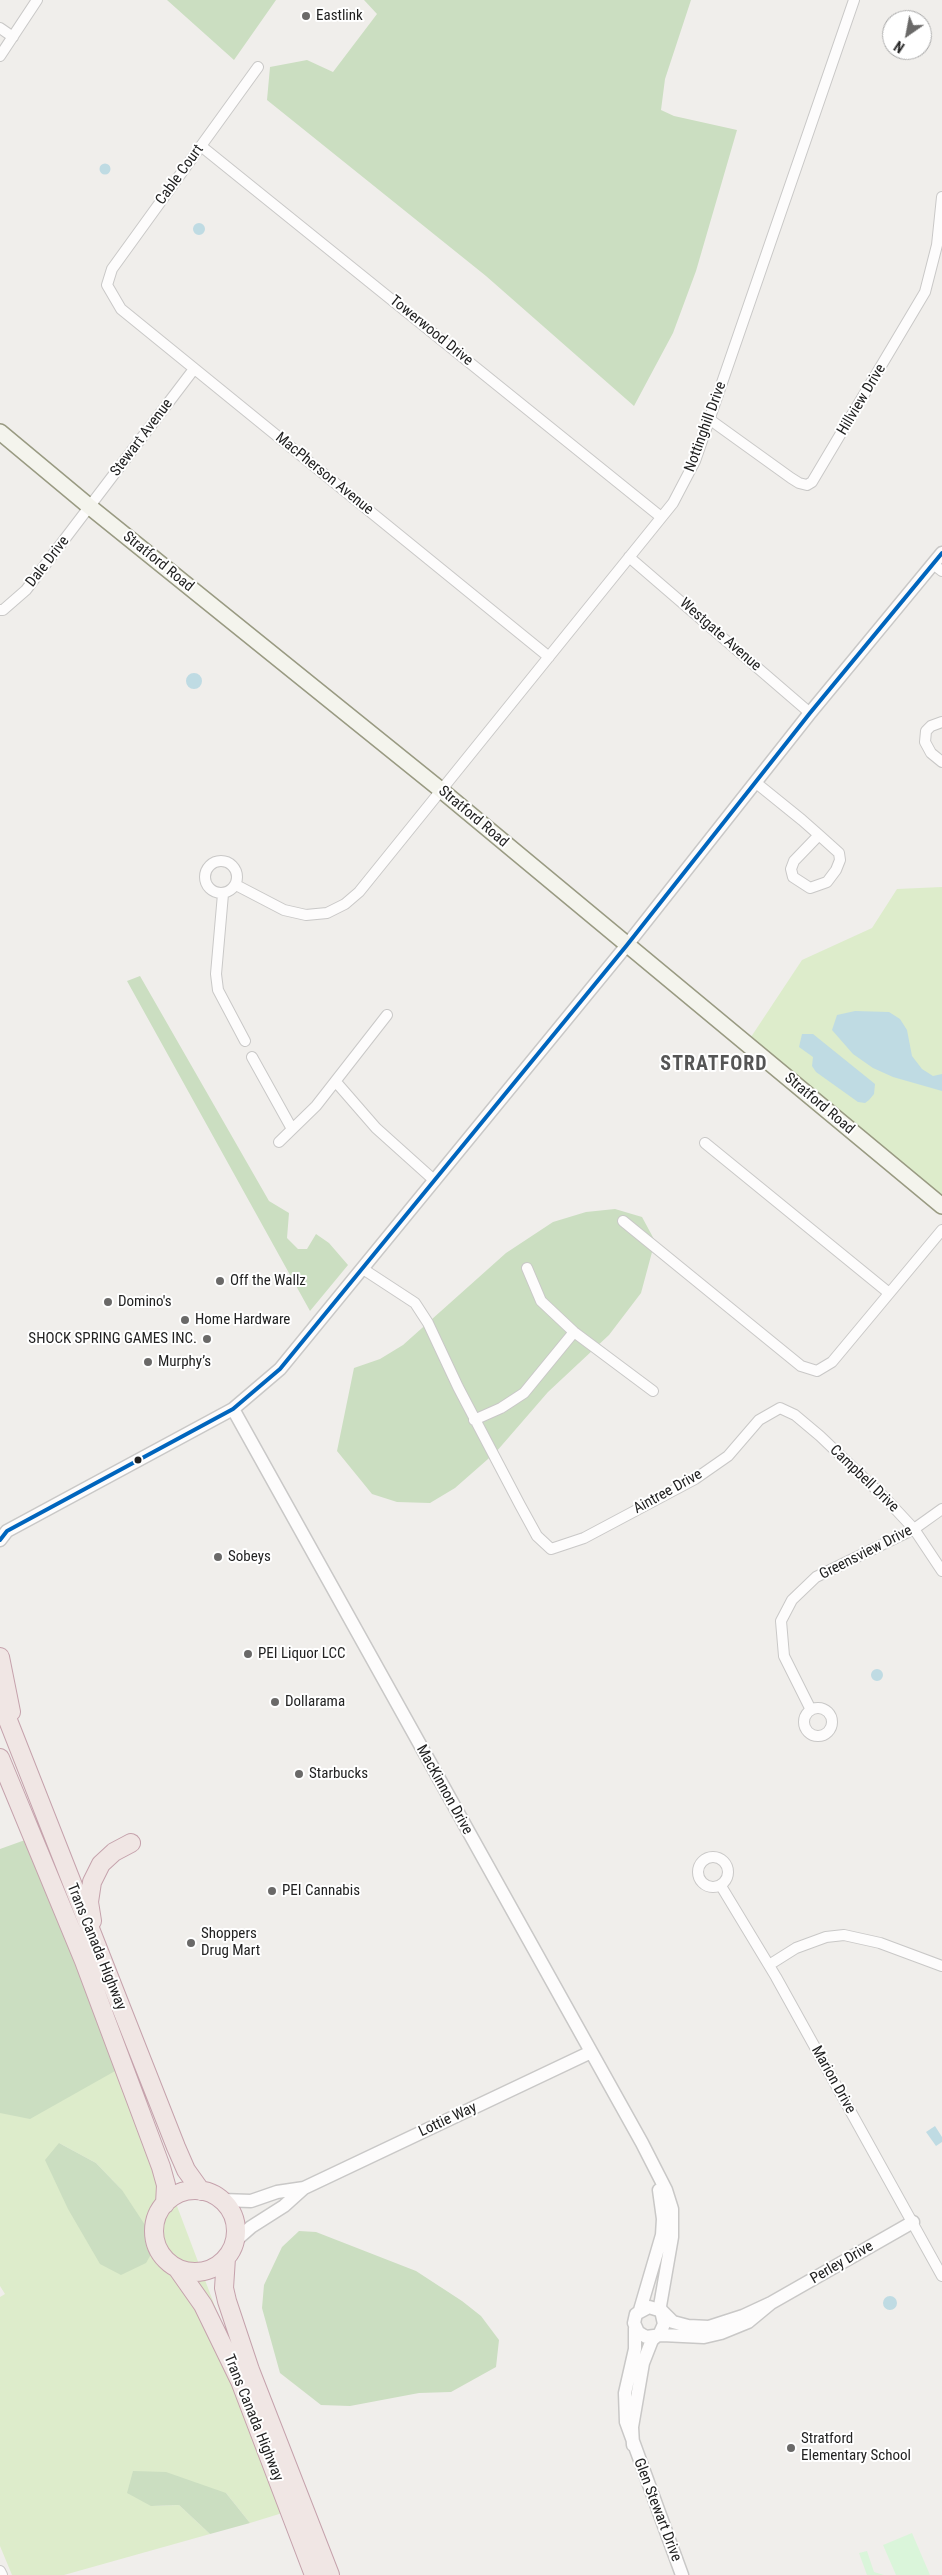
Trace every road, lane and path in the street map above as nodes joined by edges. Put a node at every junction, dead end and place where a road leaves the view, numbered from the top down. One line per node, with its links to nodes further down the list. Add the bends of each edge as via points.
1 (37, 0): 4 (street)
2 (854, 0): 11 (street, Nottinghill Drive)
3 (0, 28): 4 (street)
4 (13, 36): 5 (street)
5 (0, 56)
6 (258, 67): 7 (street, Cable Court)
7 (201, 146): 9 (street, Cable Court, via 112,269); 14 (street, Towerwood Drive)
8 (942, 197): 11 (street, Hillview Drive, via 937,245 925,292 812,482 799,484)
9 (107, 285): 10 (street, MacPherson Avenue, via 121,310)
10 (194, 369): 13 (street, Stewart Avenue); 19 (street, MacPherson Avenue)
11 (709, 419): 14 (street, Nottinghill Drive, via 685,483)
12 (0, 432): 13 (main road, Stratford Road)
13 (90, 508): 18 (street, Dale Drive, via 26,590); 24 (main road, Stratford Road)
14 (661, 517): 16 (street, Nottinghill Drive)
15 (942, 553): 17 (street)
16 (629, 557): 19 (street, Nottinghill Drive); 20 (street, Westgate Avenue)
17 (938, 568): 20 (street)
18 (0, 610)
19 (549, 657): 24 (street, Nottinghill Drive)
20 (810, 713): 23 (street)
21 (942, 722): 22 (street, via 930,726 925,742 931,753)
22 (942, 762)
23 (755, 782): 25 (street); 28 (street)
24 (441, 790): 26 (street, Nottinghill Drive, via 359,892 336,908 306,915 284,910); 28 (main road, Stratford Road)
25 (818, 834): 25 (street, via 839,853 840,860 827,882 810,888 793,877 791,869 794,860)
26 (236, 884): 27 (street); 27 (street, via 238,874 232,865 223,861 213,863 206,871 205,882 212,891)
27 (223, 894): 30 (street, via 216,974 218,990)
28 (627, 945): 36 (street); 37 (main road, Stratford Road)
29 (387, 1015): 32 (street)
30 (245, 1041)
31 (252, 1057): 33 (street)
32 (336, 1082): 33 (street); 36 (street, via 376,1128)
33 (292, 1129): 34 (street)
34 (279, 1142)
35 (705, 1143): 42 (street)
36 (434, 1181): 41 (street)
37 (942, 1206)
38 (623, 1221): 42 (street, via 809,1370 817,1371 832,1362)
39 (942, 1230): 42 (street)
40 (526, 1268): 43 (street, via 541,1301)
41 (363, 1269): 45 (street, via 280,1369); 47 (street, via 415,1303 428,1322)
42 (889, 1293)
43 (574, 1332): 44 (street); 47 (street, via 524,1393)
44 (653, 1391)
45 (233, 1409): 50 (street); 62 (street, MacKinnon Drive)
46 (770, 1413): 47 (street, Aintree Drive, via 759,1420 728,1456 695,1478 584,1538 551,1549 537,1536); 49 (street, Campbell Drive, via 780,1408 795,1415)
47 (474, 1420)
48 (942, 1509): 49 (street, Greensview Drive)
49 (914, 1529): 51 (street, Campbell Drive); 54 (street, Greensview Drive, via 816,1577 792,1600 781,1621 784,1656)
50 (2, 1534)
51 (942, 1571)
52 (0, 1657): 55 (highway)
53 (0, 1700): 55 (highway, Trans Canada Highway)
54 (811, 1710)
55 (18, 1749): 59 (highway, Trans Canada Highway)
56 (0, 1758): 67 (highway, Trans Canada Highway, via 84,1960 161,2167 166,2185)
57 (131, 1843): 59 (highway, via 101,1864 92,1882 89,1902)
58 (721, 1886): 60 (street, Marion Drive)
59 (98, 1953): 65 (highway, Trans Canada Highway, via 182,2161)
60 (769, 1965): 61 (street, via 796,1948 826,1937 844,1936 880,1943); 68 (street, Marion Drive)
61 (942, 1966)
62 (591, 2052): 63 (street, MacKinnon Drive); 64 (street, Lottie Way)
63 (655, 2171): 74 (street, MacKinnon Drive, via 663,2219 662,2235); 75 (street, MacKinnon Drive, via 672,2209 672,2237 662,2287)
64 (304, 2188): 66 (street, Lottie Way, via 251,2200); 69 (street, Lottie Way)
65 (201, 2190): 66 (highway); 67 (highway, via 181,2193)
66 (222, 2200): 69 (highway, via 235,2223)
67 (165, 2204): 71 (highway, via 158,2215 155,2233 162,2254)
68 (913, 2222): 72 (street, Marion Drive); 73 (street, Perley Drive)
69 (235, 2241): 70 (highway)
70 (226, 2258): 71 (highway, via 203,2271); 82 (highway, Trans Canada Highway, via 224,2288 227,2301 250,2370)
71 (177, 2268): 81 (highway, Trans Canada Highway, via 203,2304 240,2382)
72 (942, 2276)
73 (771, 2303): 75 (street, Perley Drive, via 709,2327 674,2322); 77 (street, Perley Drive, via 748,2322 704,2338)
74 (640, 2310): 75 (street, via 649,2307); 76 (street, via 634,2318)
75 (662, 2312): 77 (street, via 664,2324)
76 (635, 2328): 77 (street, via 646,2337); 78 (street, Glen Stewart Drive, via 635,2348 625,2393 626,2422)
77 (656, 2336): 78 (street, Glen Stewart Drive, via 643,2364 632,2427)
78 (633, 2445): 83 (street, Glen Stewart Drive)
79 (0, 2570): 80 (street)
80 (2, 2575)
81 (314, 2575)
82 (330, 2575)
83 (682, 2575)

